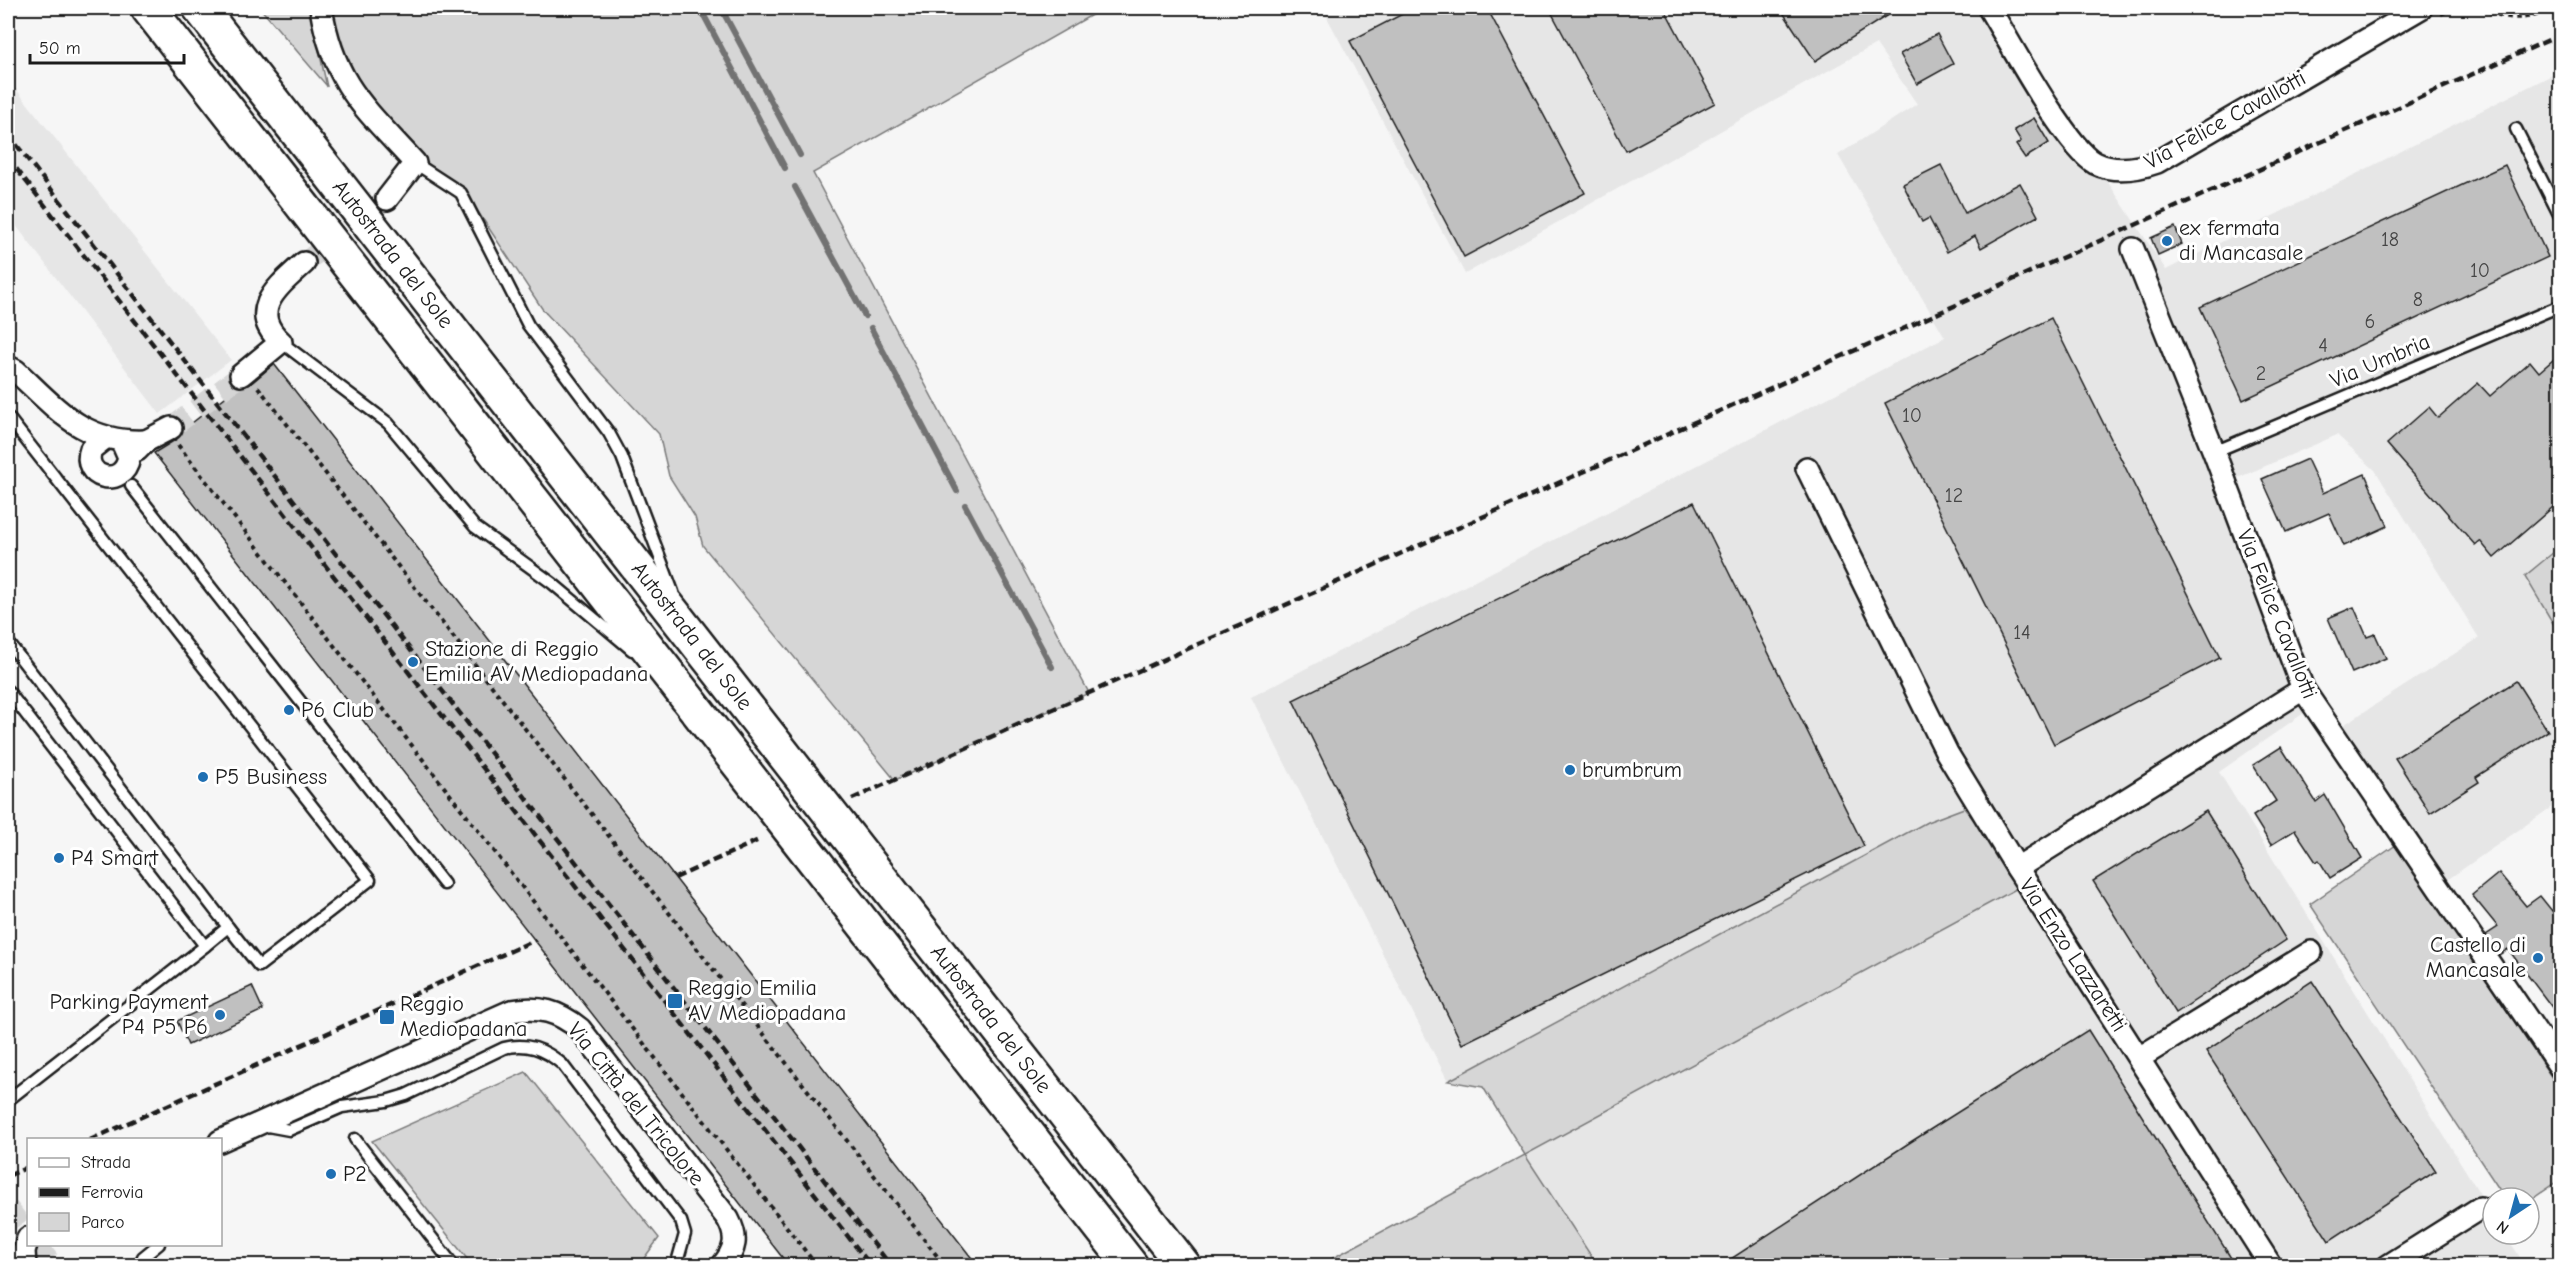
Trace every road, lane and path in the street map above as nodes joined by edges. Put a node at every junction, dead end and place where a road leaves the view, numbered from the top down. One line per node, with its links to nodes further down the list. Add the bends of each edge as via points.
1 (148, 8): 29 (highway, Autostrada del Sole)
2 (201, 8): 25 (highway, Autostrada del Sole)
3 (321, 8): 9 (street, via 342,78)
4 (1989, 8): 5 (street, Via Felice Cavallotti, via 2073,144 2095,163 2121,170 2157,162)
5 (2421, 8)
6 (2481, 8): 7 (path, via 2518,18)
7 (2551, 8)
8 (2517, 129): 11 (lane)
9 (415, 163): 10 (street); 25 (lane, via 461,193 528,325 609,433 622,457)
10 (387, 199)
11 (2560, 216)
12 (2133, 249): 21 (street, Via Felice Cavallotti)
13 (304, 263): 15 (street, via 273,291 267,304 268,326)
14 (2560, 306): 21 (lane, Via Umbria)
15 (281, 342): 17 (street); 29 (lane, via 388,423 475,527 552,583)
16 (10, 364): 19 (street)
17 (246, 376): 50 (path)
18 (8, 417): 32 (lane, via 370,880 259,966)
19 (73, 424): 22 (street); 23 (street)
20 (172, 433): 23 (street, via 146,441); 49 (path, via 665,1075)
21 (2214, 452): 27 (street, Via Felice Cavallotti)
22 (89, 454): 23 (street, via 94,444); 23 (street, via 93,471 103,477)
23 (121, 462): 31 (lane)
24 (1807, 468): 30 (street, via 1947,753)
25 (687, 629): 52 (highway, Autostrada del Sole)
26 (8, 642): 32 (lane)
27 (2303, 689): 30 (street, Via Enzo Lazzaretti); 36 (street, Via Felice Cavallotti)
28 (8, 691): 33 (lane)
29 (685, 694): 51 (highway, Autostrada del Sole)
30 (2017, 868): 35 (street, Via Enzo Lazzaretti)
31 (444, 884)
32 (228, 927): 33 (lane)
33 (205, 946): 37 (lane)
34 (2311, 952): 35 (street)
35 (2139, 1058): 53 (street, Via Enzo Lazzaretti)
36 (2560, 1067)
37 (8, 1100)
38 (258, 1124): 40 (street, Via Città del Tricolore); 47 (lane, via 289,1130 342,1107 406,1095 504,1048 518,1044 534,1047 562,1064 681,1221 685,1234); 48 (street, Via Città del Tricolore, via 511,1011 531,1007 550,1010 580,1029 728,1219 735,1233 735,1245)
39 (355, 1139): 46 (lane)
40 (222, 1140)
41 (2480, 1208): 54 (street)
42 (27, 1241): 44 (street)
43 (158, 1246): 45 (lane, via 143,1257)
44 (25, 1266)
45 (139, 1266)
46 (454, 1266)
47 (676, 1266)
48 (722, 1266)
49 (817, 1266)
50 (945, 1266)
51 (1131, 1266)
52 (1184, 1266)
53 (2271, 1266)
54 (2388, 1266)

